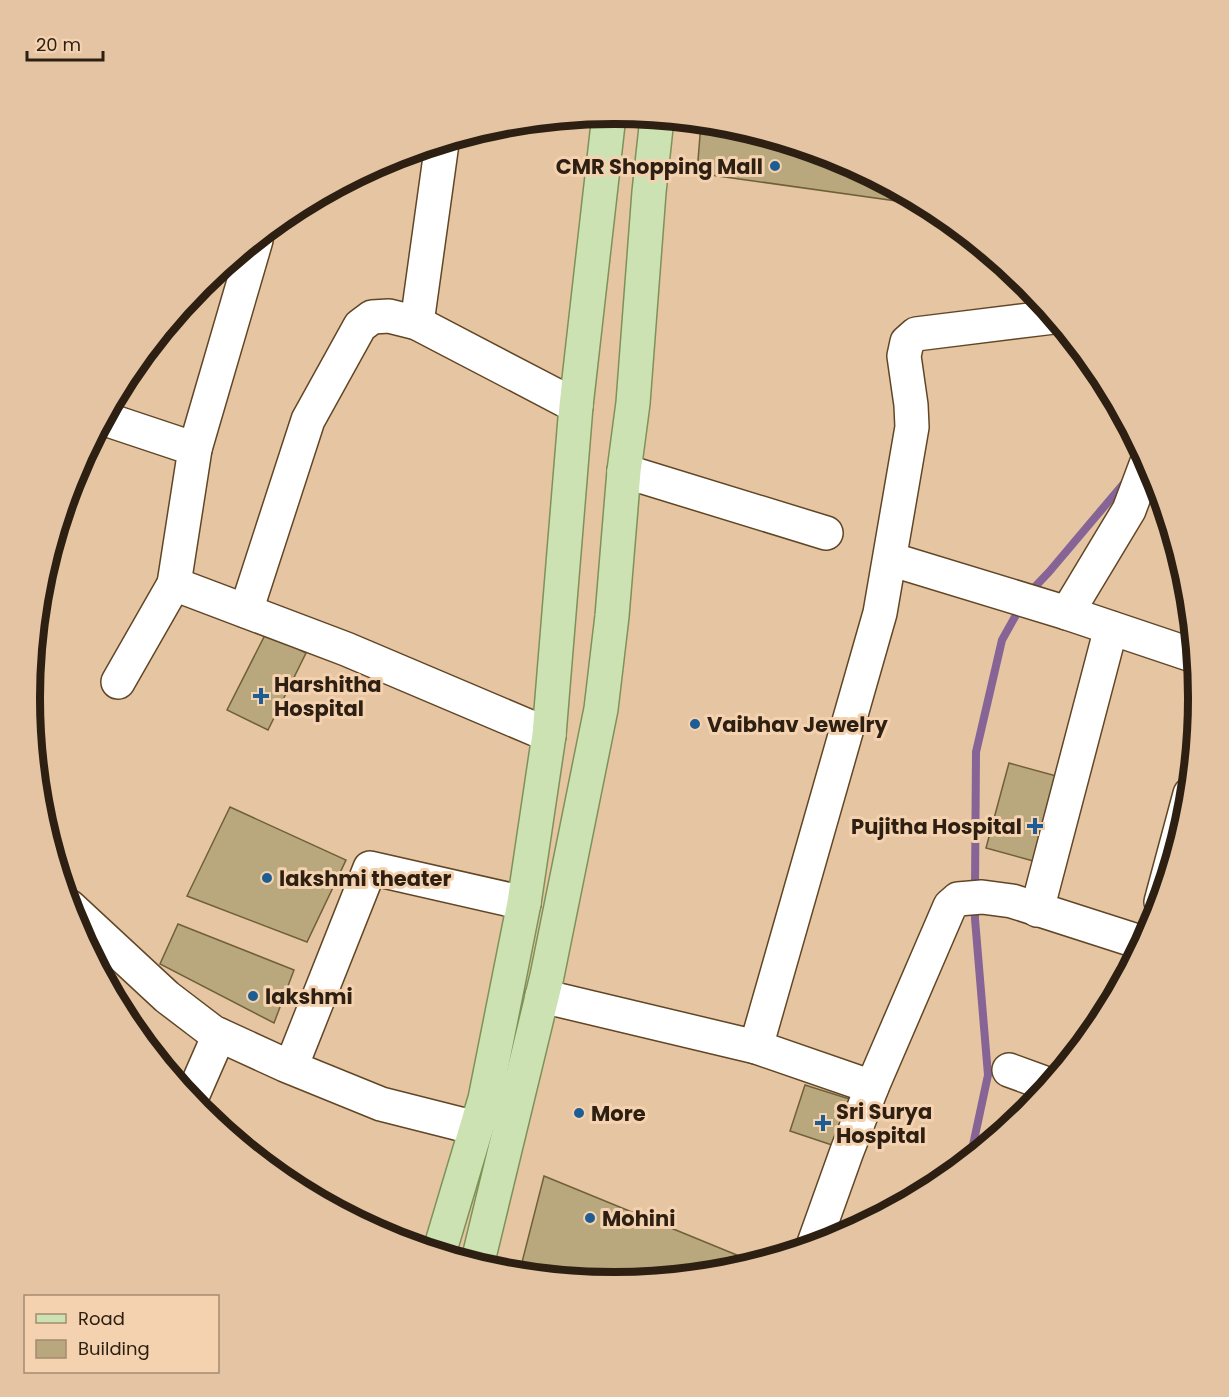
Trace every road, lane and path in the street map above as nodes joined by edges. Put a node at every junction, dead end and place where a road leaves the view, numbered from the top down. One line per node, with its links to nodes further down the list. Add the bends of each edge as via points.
1 (608, 124): 7 (main road)
2 (656, 126): 10 (main road)
3 (441, 152): 6 (street)
4 (252, 254): 9 (street)
5 (1044, 318): 13 (street, via 916,334 907,342 904,356 912,427)
6 (417, 323): 7 (street); 15 (street, via 389,316 372,317 360,326 308,420)
7 (576, 406): 20 (main road)
8 (112, 421): 9 (street)
9 (195, 449): 14 (street)
10 (624, 471): 12 (street); 25 (main road, via 601,709)
11 (1143, 474): 16 (street, via 1129,510)
12 (826, 533)
13 (890, 559): 16 (street); 27 (street, via 880,614)
14 (174, 584): 15 (street); 19 (street)
15 (246, 611): 20 (street)
16 (1067, 613): 17 (street)
17 (1111, 628): 18 (street); 22 (street)
18 (1186, 653)
19 (118, 682)
20 (549, 735): 21 (main road)
21 (524, 903): 28 (street, via 370,868); 33 (main road)
22 (1037, 909): 24 (street); 31 (street, via 1012,901 970,898 950,906)
23 (86, 922): 26 (street, via 167,997)
24 (1135, 940)
25 (542, 996): 27 (street); 36 (main road)
26 (219, 1035): 28 (street); 32 (street)
27 (756, 1047): 31 (street)
28 (291, 1067): 33 (street, via 381,1104)
29 (1009, 1070): 30 (street)
30 (1041, 1082)
31 (872, 1087): 34 (street)
32 (195, 1090)
33 (476, 1128): 35 (main road)
34 (817, 1235)
35 (441, 1245)
36 (479, 1256)

